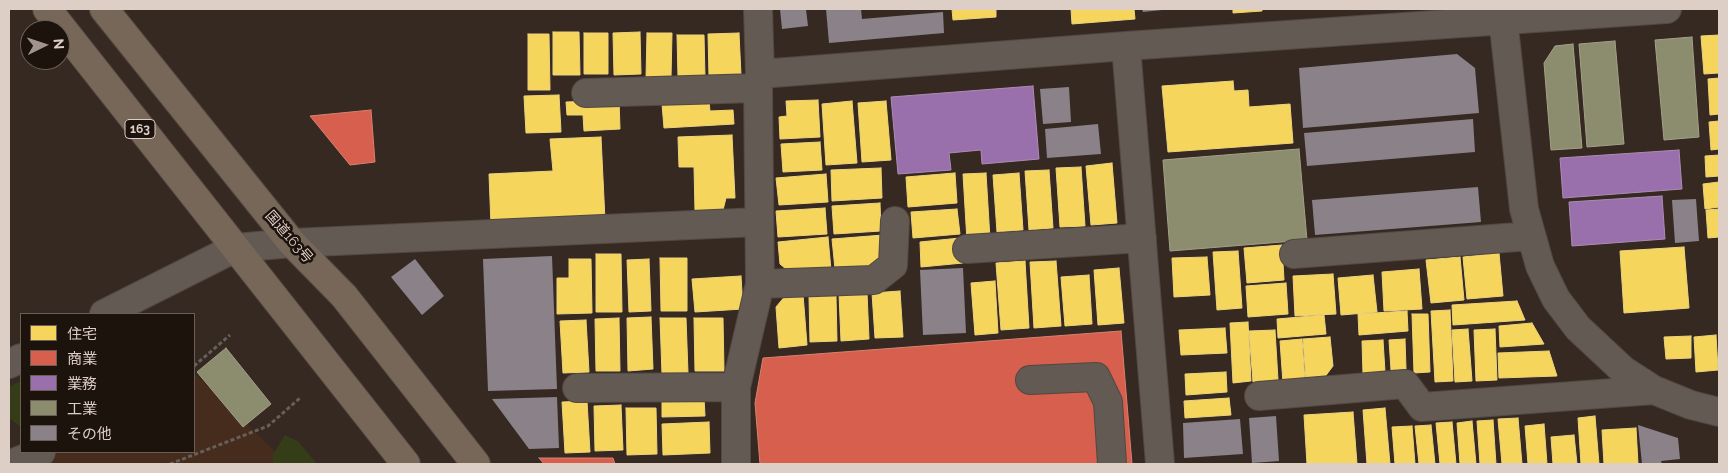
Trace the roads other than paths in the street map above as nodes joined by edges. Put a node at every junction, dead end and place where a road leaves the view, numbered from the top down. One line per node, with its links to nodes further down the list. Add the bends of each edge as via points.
1 (47, 9): 15 (highway, 163)
2 (104, 9): 14 (highway, 国道163号)
3 (758, 9): 8 (street)
4 (1667, 9): 5 (street)
5 (1639, 10): 6 (street)
6 (1503, 15): 7 (street); 12 (street, via 1520,179)
7 (1126, 46): 8 (street); 13 (street)
8 (759, 81): 9 (street); 11 (street)
9 (586, 93)
10 (895, 221): 18 (street, via 893,265 874,280)
11 (759, 222): 14 (street); 18 (street)
12 (1531, 236): 17 (street); 23 (street, via 1552,291 1578,328 1622,370)
13 (1142, 238): 16 (street); 32 (street)
14 (292, 243): 15 (street); 29 (highway, 国道163号, via 344,296)
15 (235, 248): 19 (street); 28 (highway, 163)
16 (967, 249)
17 (1294, 254)
18 (760, 284): 21 (street)
19 (116, 310)
20 (1030, 380): 31 (street, via 1096,377 1108,402)
21 (736, 386): 22 (street); 30 (street)
22 (577, 388)
23 (1654, 390): 24 (street, via 1422,407 1405,384); 25 (street)
24 (1259, 396)
25 (1719, 412)
26 (38, 453): 27 (street)
27 (11, 464)
28 (406, 464)
29 (476, 464)
30 (736, 464)
31 (1112, 464)
32 (1160, 464)

